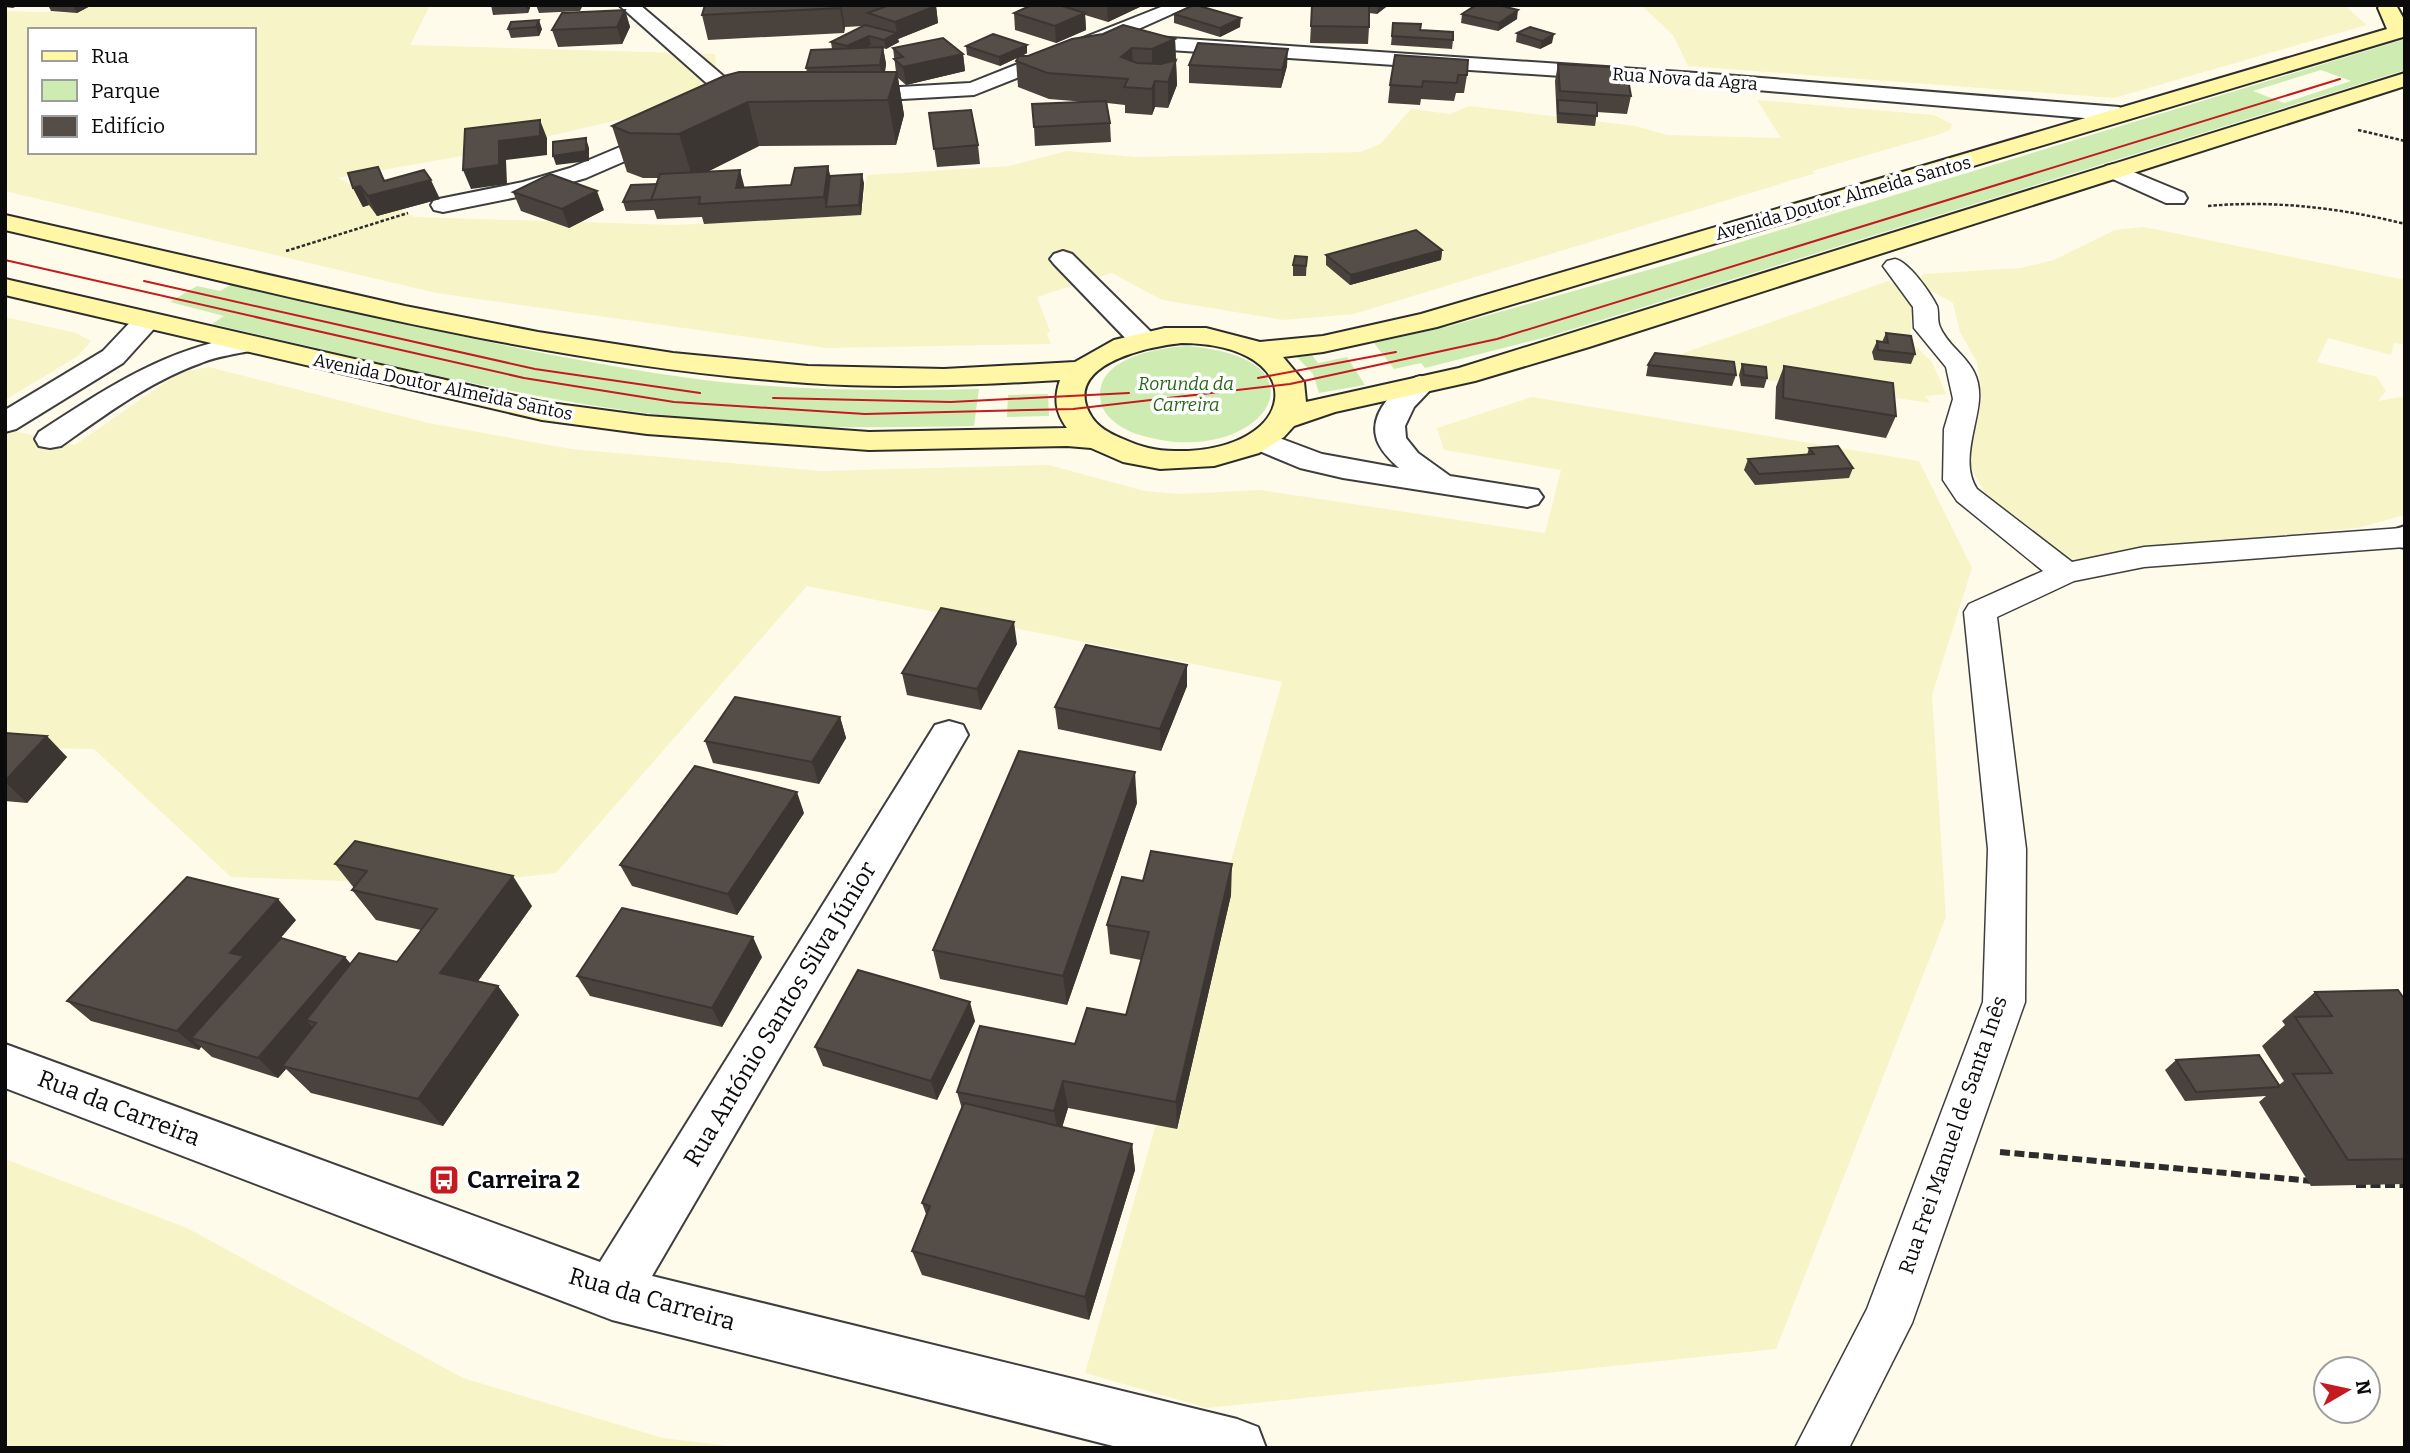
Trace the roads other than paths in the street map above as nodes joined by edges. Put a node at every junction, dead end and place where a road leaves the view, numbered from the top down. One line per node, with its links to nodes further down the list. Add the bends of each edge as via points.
1 (628, 5): 7 (street, via 728,105)
2 (1183, 5): 4 (street)
3 (2392, 10): 9 (main road, Avenida Doutor Almeida Santos, via 2396,33)
4 (1098, 39): 6 (street, via 974,89); 8 (street, Rua Nova da Agra, via 1698,79)
5 (2405, 79): 12 (main road)
6 (828, 96)
7 (776, 97)
8 (1937, 100): 9 (street, Rua Nova da Agra); 11 (street, Rua Nova da Agra, via 2005,117)
9 (2119, 114): 11 (main road, Avenida Doutor Almeida Santos)
10 (695, 122): 14 (street, via 578,173)
11 (2031, 142): 22 (main road, Avenida Doutor Almeida Santos, via 1427,321 1323,344)
12 (2114, 171): 13 (street); 24 (main road, via 1579,341)
13 (2175, 198)
14 (443, 205)
15 (5, 222): 23 (main road, via 454,324 701,367 889,379)
16 (1063, 259): 20 (street)
17 (1895, 266): 33 (street, via 1925,307 1927,328 1959,366 1966,398 1958,429 1957,480 1967,495)
18 (5, 287): 19 (main road, Avenida Doutor Almeida Santos)
19 (147, 320): 21 (main road, Avenida Doutor Almeida Santos); 26 (street, via 113,357)
20 (1142, 339): 22 (main road, via 1196,336 1224,339); 23 (main road, via 1107,351)
21 (244, 344): 27 (street, via 211,348 159,368); 28 (main road, Avenida Doutor Almeida Santos, via 542,411 647,425 869,441)
22 (1259, 351): 25 (main road, via 1283,371 1290,384 1293,394)
23 (1081, 370): 28 (main road, via 1070,398 1075,418)
24 (1420, 385): 25 (main road, via 1327,405); 30 (street, via 1398,403 1390,435 1411,465)
25 (1287, 419): 29 (main road)
26 (5, 423)
27 (50, 439)
28 (1098, 440): 29 (main road, via 1135,455 1180,461 1225,456)
29 (1263, 440): 30 (street, via 1343,469)
30 (1443, 484): 31 (street)
31 (1527, 497)
32 (2404, 537): 33 (street, Rua Frei Manuel de Santa Inês, via 2144,557)
33 (2066, 573): 38 (street, Rua Frei Manuel de Santa Inês, via 1980,612 2007,849 2004,1002 1887,1322)
34 (949, 735): 36 (street, Rua António Santos Silva Júnior)
35 (5, 1066): 36 (street, Rua da Carreira)
36 (611, 1293): 37 (street, Rua da Carreira)
37 (1216, 1445)
38 (1821, 1448)

